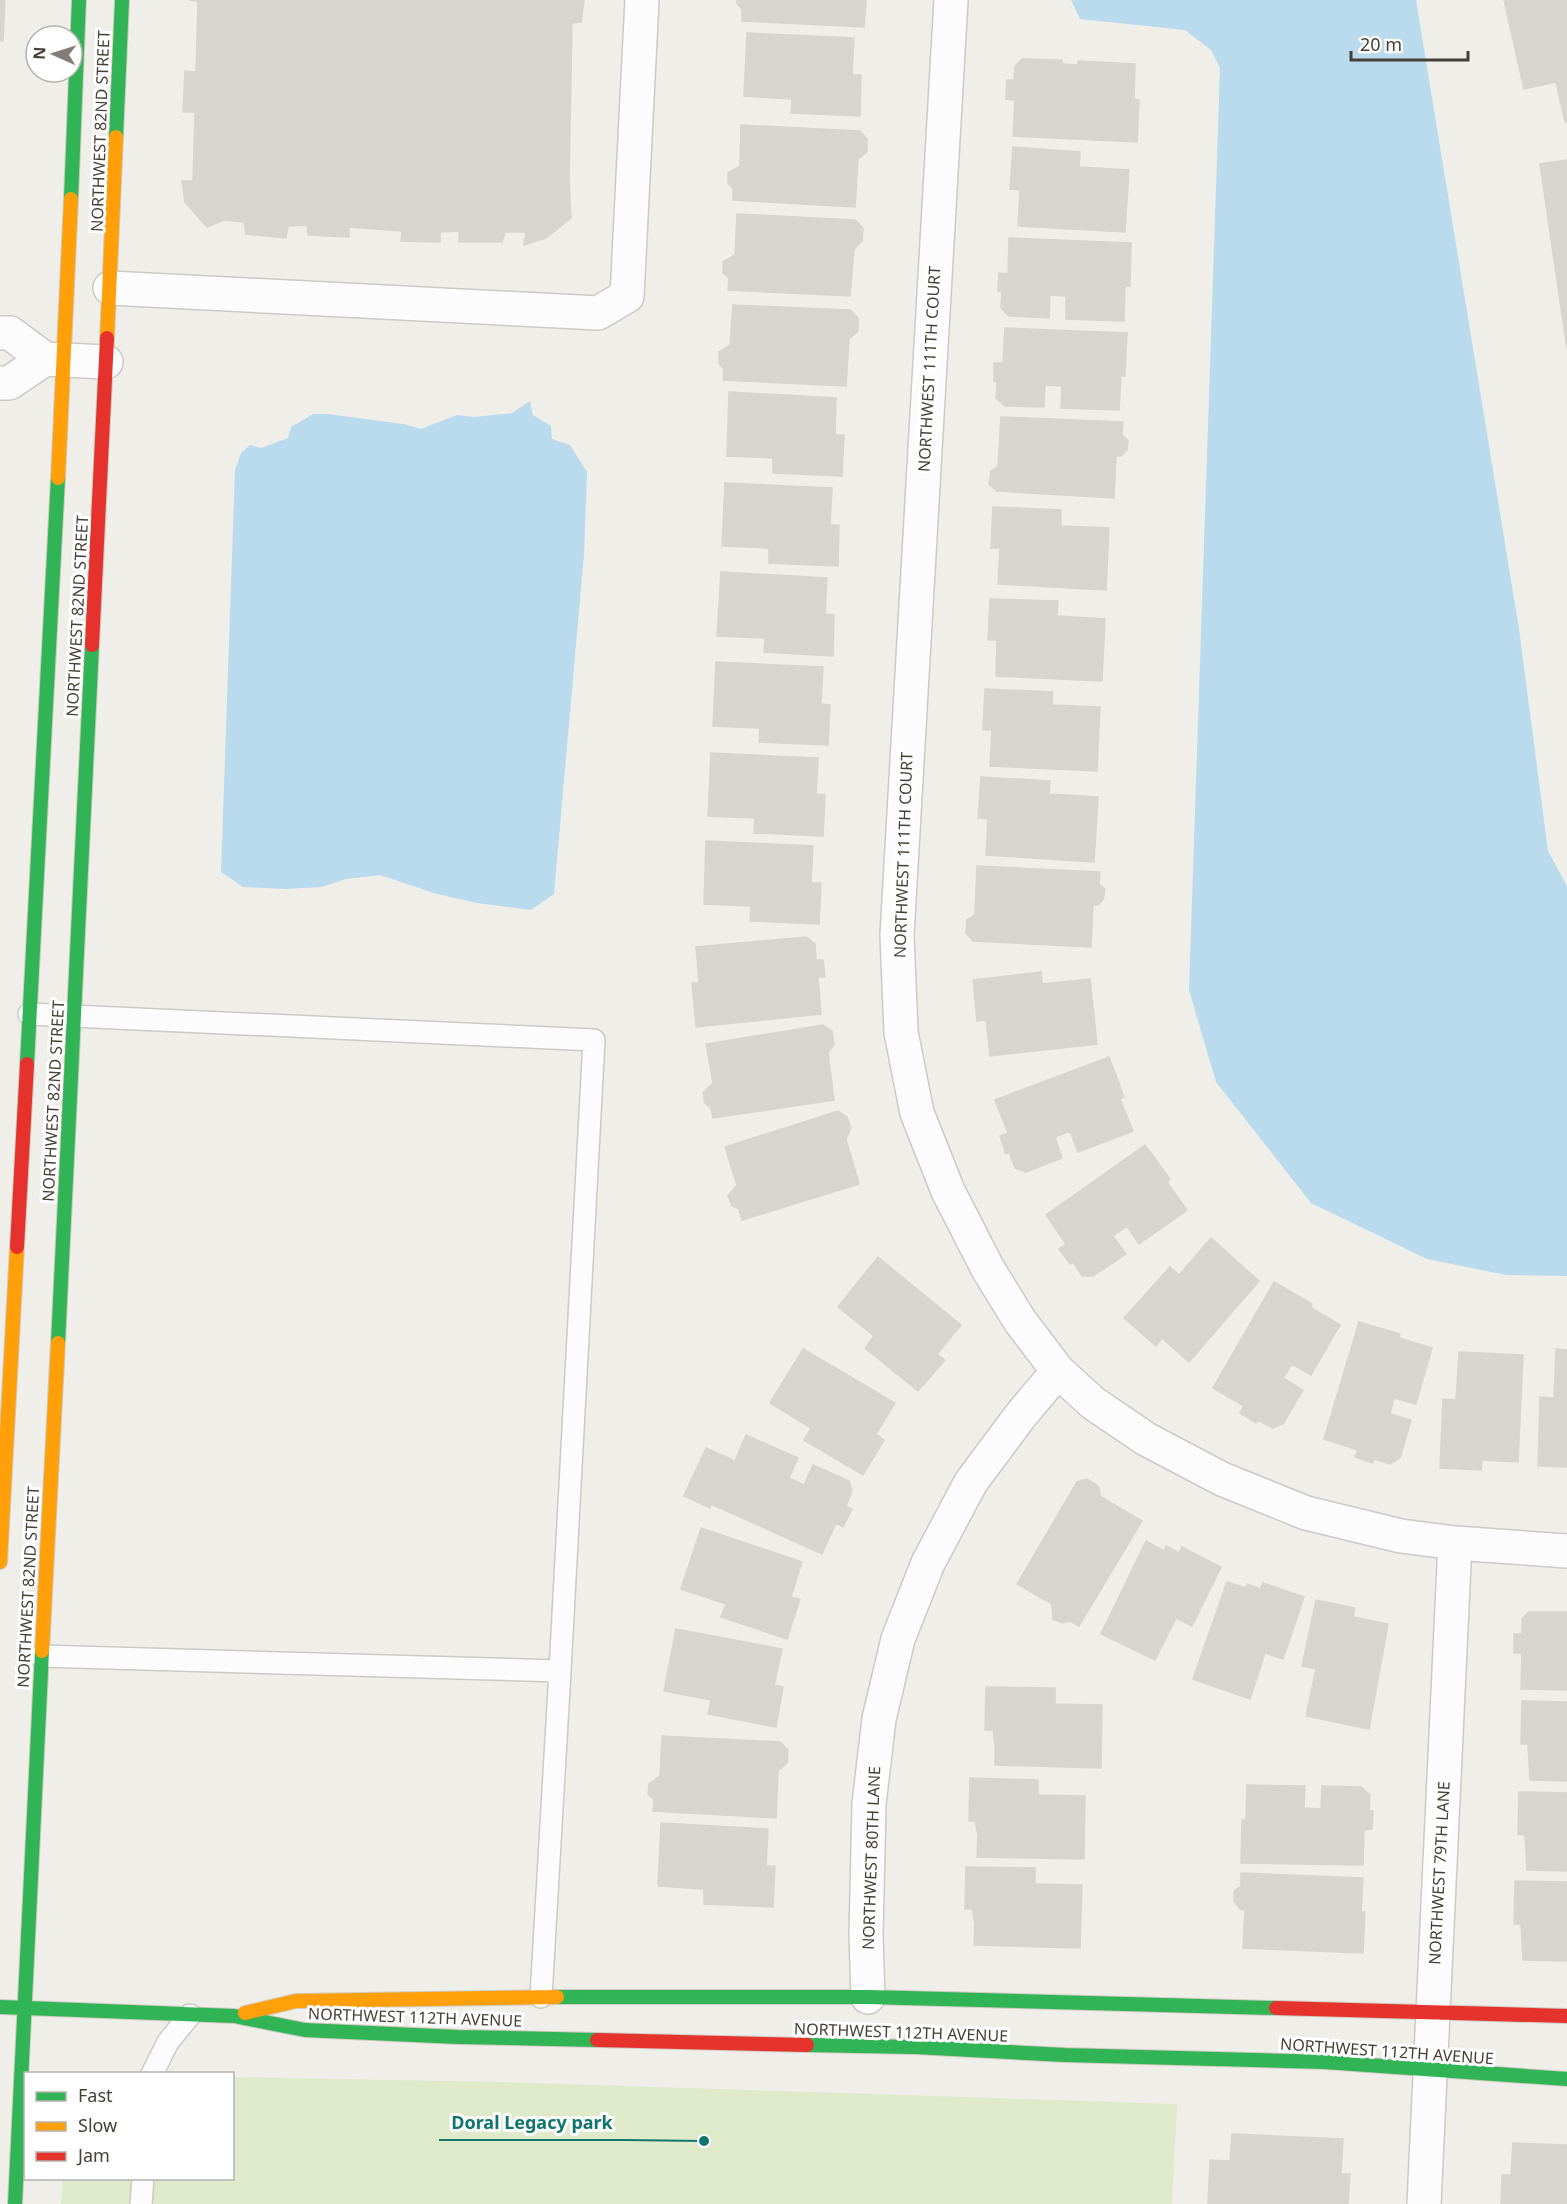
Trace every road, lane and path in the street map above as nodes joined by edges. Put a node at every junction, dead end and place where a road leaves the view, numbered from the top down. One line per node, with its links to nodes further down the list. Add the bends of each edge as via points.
1 (79, 0): 7 (street, NORTHWEST 82ND STREET)
2 (122, 0): 5 (street, NORTHWEST 82ND STREET)
3 (642, 0): 5 (street, via 627,296 598,314)
4 (951, 0): 12 (street, NORTHWEST 111TH COURT, via 897,935 901,1032 917,1113 948,1191 988,1269 1020,1321)
5 (110, 288): 8 (street, NORTHWEST 82ND STREET)
6 (0, 333): 7 (street, via 10,333)
7 (54, 359): 8 (street); 9 (street, via 9,383); 10 (street, NORTHWEST 82ND STREET)
8 (106, 362): 11 (street, NORTHWEST 82ND STREET)
9 (0, 383)
10 (29, 1014): 11 (lane); 15 (street, NORTHWEST 82ND STREET)
11 (74, 1016): 16 (street, NORTHWEST 82ND STREET); 17 (lane, via 594,1040)
12 (1058, 1371): 13 (street, NORTHWEST 111TH COURT, via 1093,1403 1146,1438 1222,1479 1306,1513 1401,1536); 19 (street, NORTHWEST 80TH LANE, via 971,1482 928,1563 898,1639 879,1719 869,1804 866,1936)
13 (1455, 1543): 14 (street, NORTHWEST 111TH COURT); 22 (street, NORTHWEST 79TH LANE)
14 (1567, 1551)
15 (0, 1562)
16 (41, 1656): 17 (lane); 21 (street, NORTHWEST 82ND STREET)
17 (560, 1671): 18 (lane)
18 (541, 1997): 19 (street, NORTHWEST 112TH AVENUE); 24 (street, NORTHWEST 112TH AVENUE, via 296,2001)
19 (870, 2004): 22 (street, NORTHWEST 112TH AVENUE)
20 (0, 2007): 21 (street, NORTHWEST 112TH AVENUE)
21 (23, 2008): 23 (street, NORTHWEST 112TH AVENUE); 32 (street, NORTHWEST 82ND STREET)
22 (1432, 2013): 25 (street, NORTHWEST 112TH AVENUE); 28 (street, NORTHWEST 79TH LANE)
23 (190, 2015): 24 (street, NORTHWEST 112TH AVENUE); 29 (lane, via 168,2042)
24 (234, 2016): 27 (street, NORTHWEST 112TH AVENUE, via 305,2030 458,2037)
25 (1567, 2016)
26 (890, 2035): 27 (street)
27 (915, 2047): 28 (street, NORTHWEST 112TH AVENUE, via 1325,2062)
28 (1430, 2070): 30 (street, NORTHWEST 112TH AVENUE); 34 (street, NORTHWEST 79TH LANE)
29 (153, 2072)
30 (1567, 2079)
31 (143, 2180): 33 (lane)
32 (15, 2204)
33 (141, 2204)
34 (1424, 2204)

